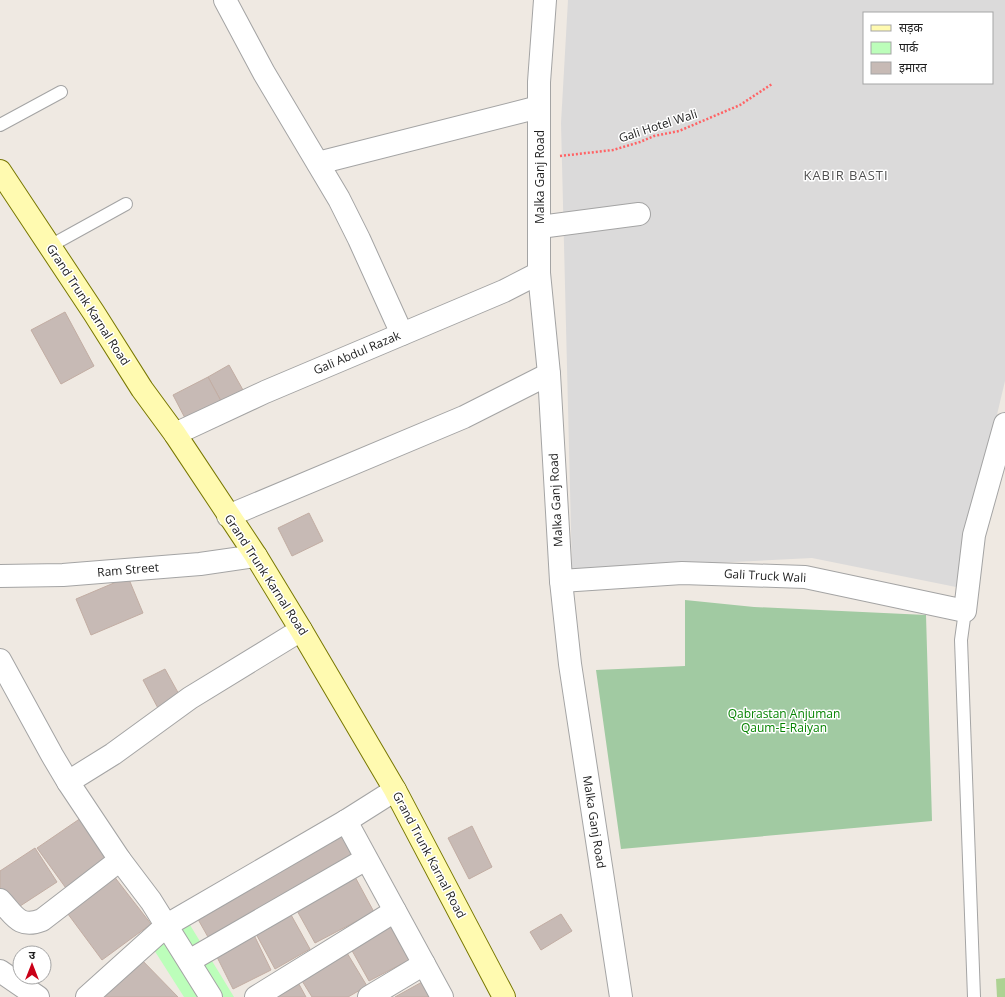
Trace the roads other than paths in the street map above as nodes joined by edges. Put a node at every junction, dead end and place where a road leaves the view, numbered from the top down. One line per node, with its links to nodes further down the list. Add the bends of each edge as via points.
1 (225, 0): 6 (street, via 264,73)
2 (545, 0): 4 (street, Malka Ganj Road)
3 (61, 92): 5 (lane)
4 (539, 107): 6 (street); 10 (street, Malka Ganj Road)
5 (0, 125)
6 (318, 163): 13 (street, via 359,239)
7 (0, 170): 11 (main road, Grand Trunk Karnal Road)
8 (126, 204): 11 (lane)
9 (639, 214): 10 (street)
10 (540, 227): 12 (street, Malka Ganj Road)
11 (50, 246): 16 (main road, Grand Trunk Karnal Road, via 142,389)
12 (539, 273): 13 (street, Gali Abdul Razak, via 504,291); 14 (street, Malka Ganj Road)
13 (402, 334): 16 (street, Gali Abdul Razak)
14 (549, 374): 17 (street, via 464,417); 20 (street, Malka Ganj Road)
15 (1005, 424): 21 (street, via 974,536)
16 (175, 434): 17 (main road, Grand Trunk Karnal Road)
17 (228, 516): 18 (main road, Grand Trunk Karnal Road)
18 (256, 556): 19 (street, Ram Street, via 200,564 63,575); 22 (main road, Grand Trunk Karnal Road)
19 (0, 576)
20 (561, 581): 21 (street, Gali Truck Wali, via 682,573 805,577); 42 (street, Malka Ganj Road, via 570,664)
21 (965, 611): 43 (lane, via 962,640)
22 (301, 630): 24 (street, via 190,698 113,754); 25 (main road, Grand Trunk Karnal Road)
23 (0, 660): 24 (street)
24 (68, 782): 28 (street)
25 (395, 790): 26 (street); 41 (main road, Grand Trunk Karnal Road)
26 (346, 821): 27 (street); 31 (street)
27 (366, 859): 30 (street); 32 (street)
28 (120, 860): 29 (street, via 42,920 32,924 19,920); 31 (street)
29 (0, 900)
30 (395, 911): 33 (street); 38 (street)
31 (167, 925): 32 (street); 36 (street)
32 (189, 961): 37 (street)
33 (424, 964): 39 (street); 40 (street)
34 (0, 970): 35 (street)
35 (38, 997)
36 (87, 997)
37 (210, 997)
38 (256, 997)
39 (369, 997)
40 (442, 997)
41 (504, 997)
42 (621, 997)
43 (974, 997)

